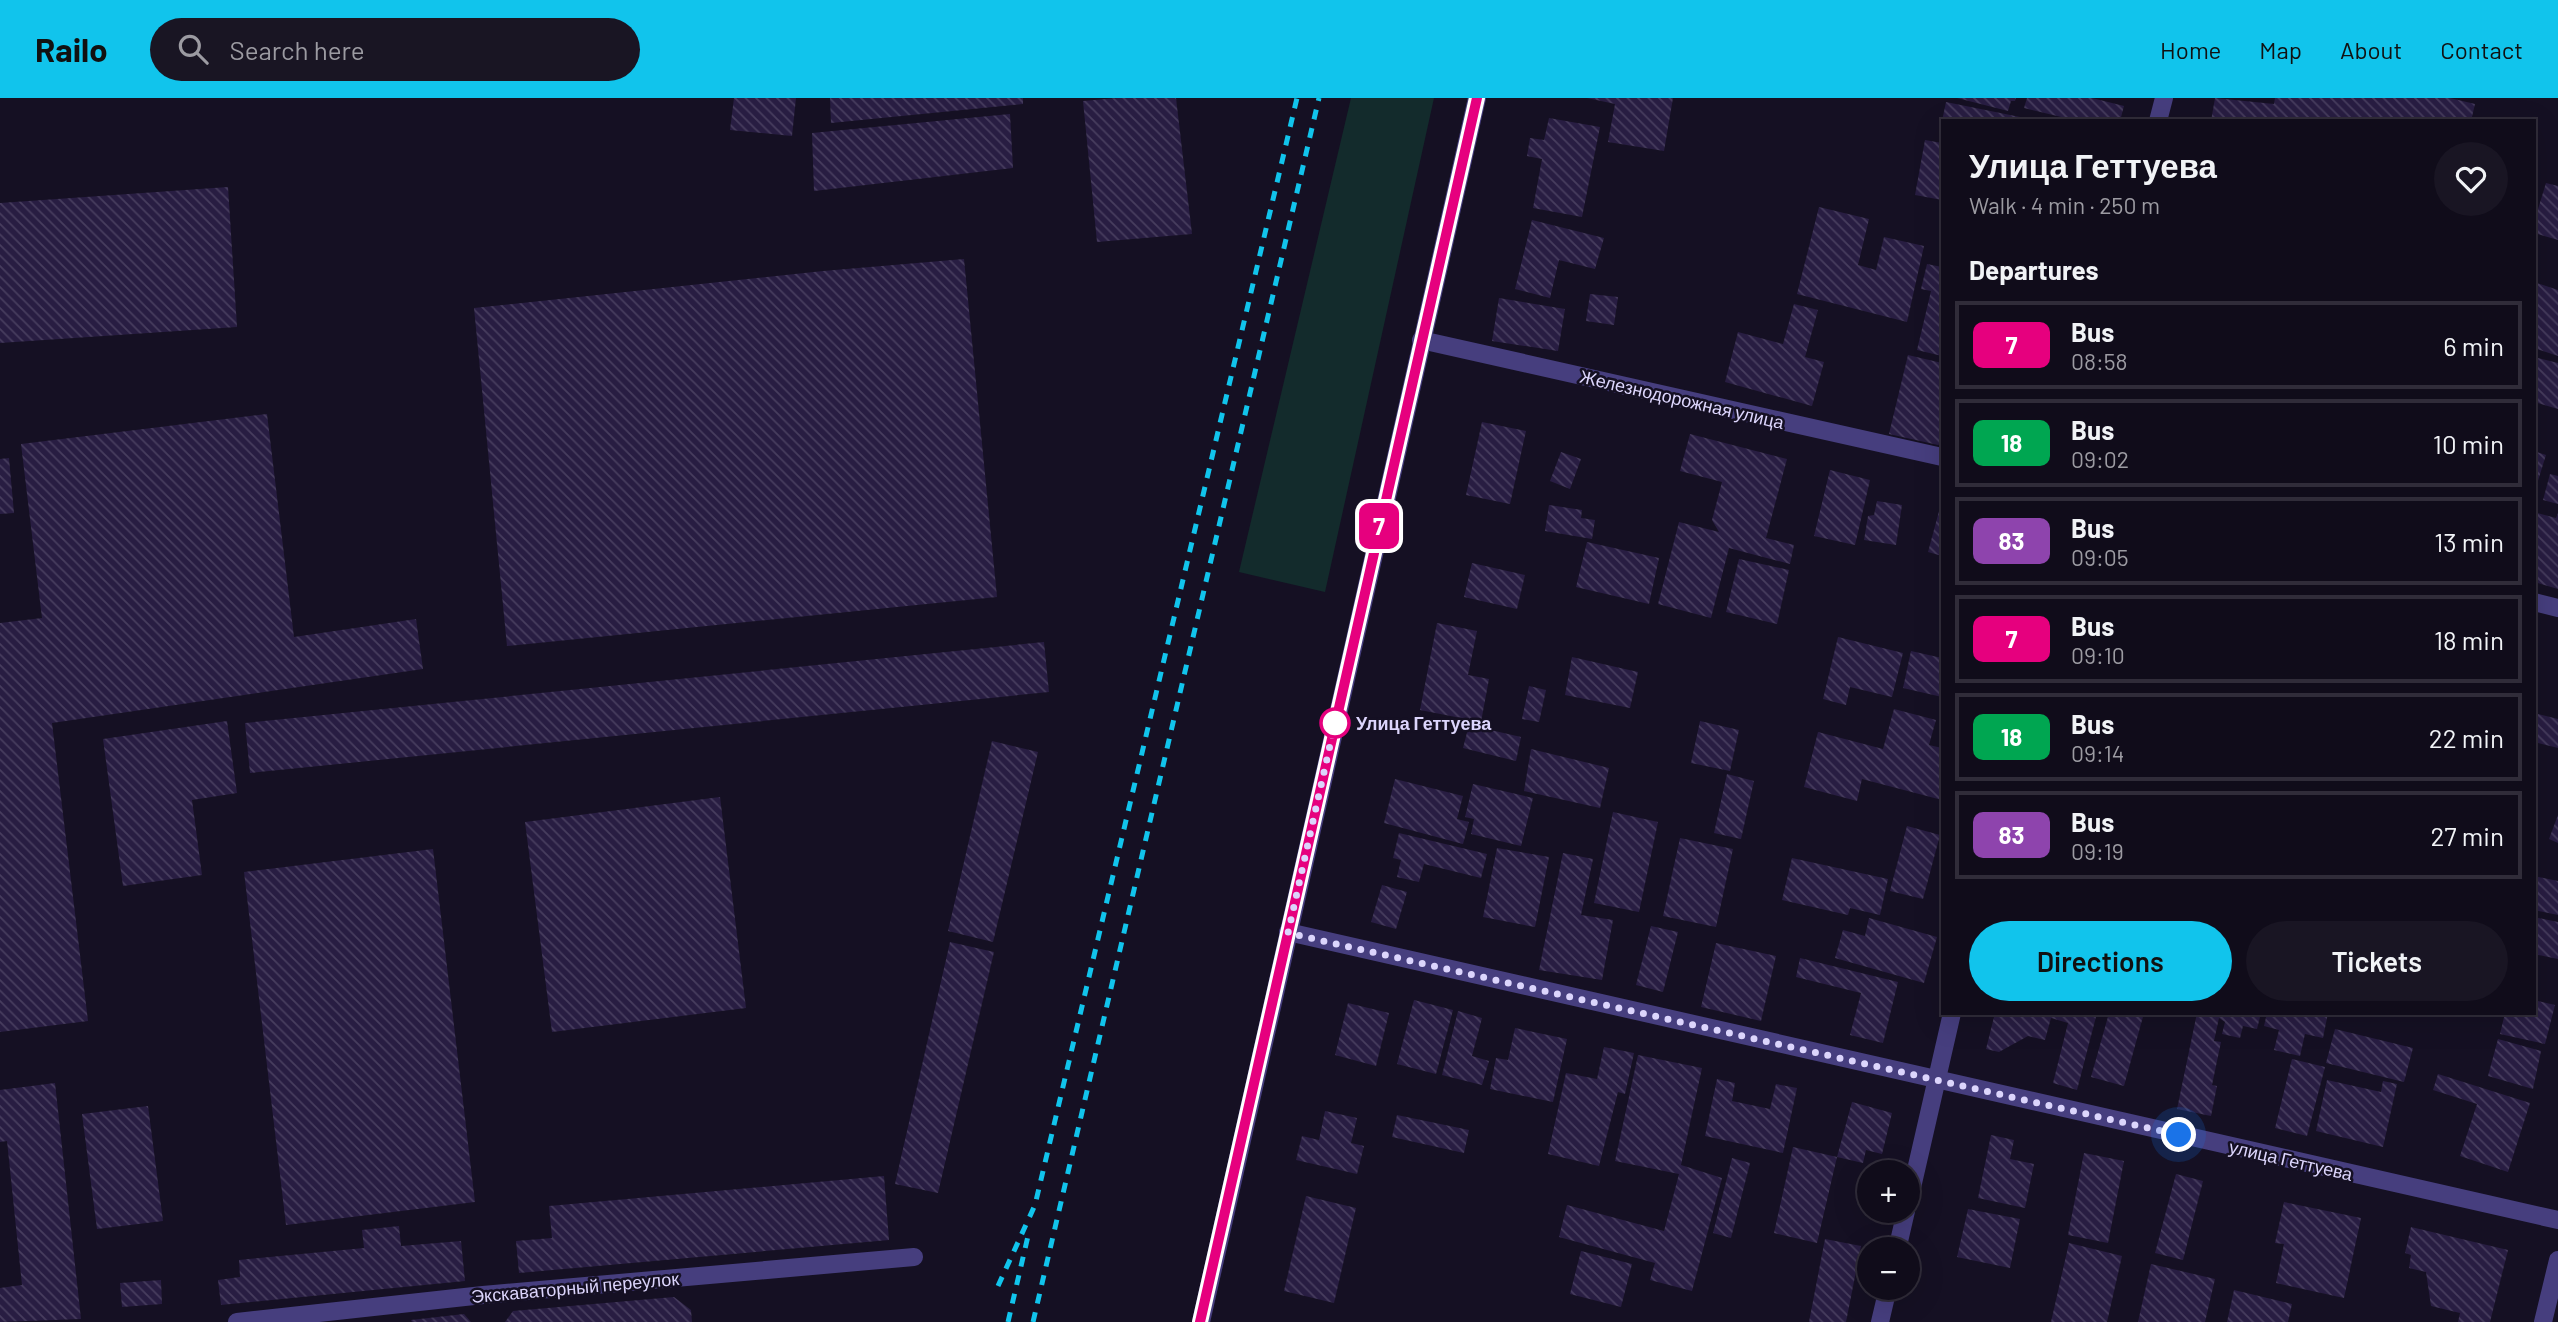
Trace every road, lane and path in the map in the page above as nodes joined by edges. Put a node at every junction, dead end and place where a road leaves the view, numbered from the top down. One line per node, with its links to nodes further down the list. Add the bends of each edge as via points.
1 (1477, 98): 4 (street)
2 (2164, 98): 3 (street)
3 (2159, 119)
4 (1421, 340): 5 (street, Железнодорожная улица); 8 (street)
5 (1941, 457)
6 (2536, 602): 7 (street)
7 (2558, 608)
8 (1288, 933): 10 (street, улица Геттуева); 17 (street)
9 (1952, 1015): 10 (street)
10 (1936, 1081): 11 (street); 12 (street, улица Геттуева)
11 (1918, 1160)
12 (2558, 1220)
13 (914, 1257): 16 (street, Экскаваторный переулок)
14 (2558, 1260): 19 (street)
15 (1885, 1300): 18 (street)
16 (237, 1322)
17 (1200, 1322)
18 (1880, 1322)
19 (2543, 1322)

